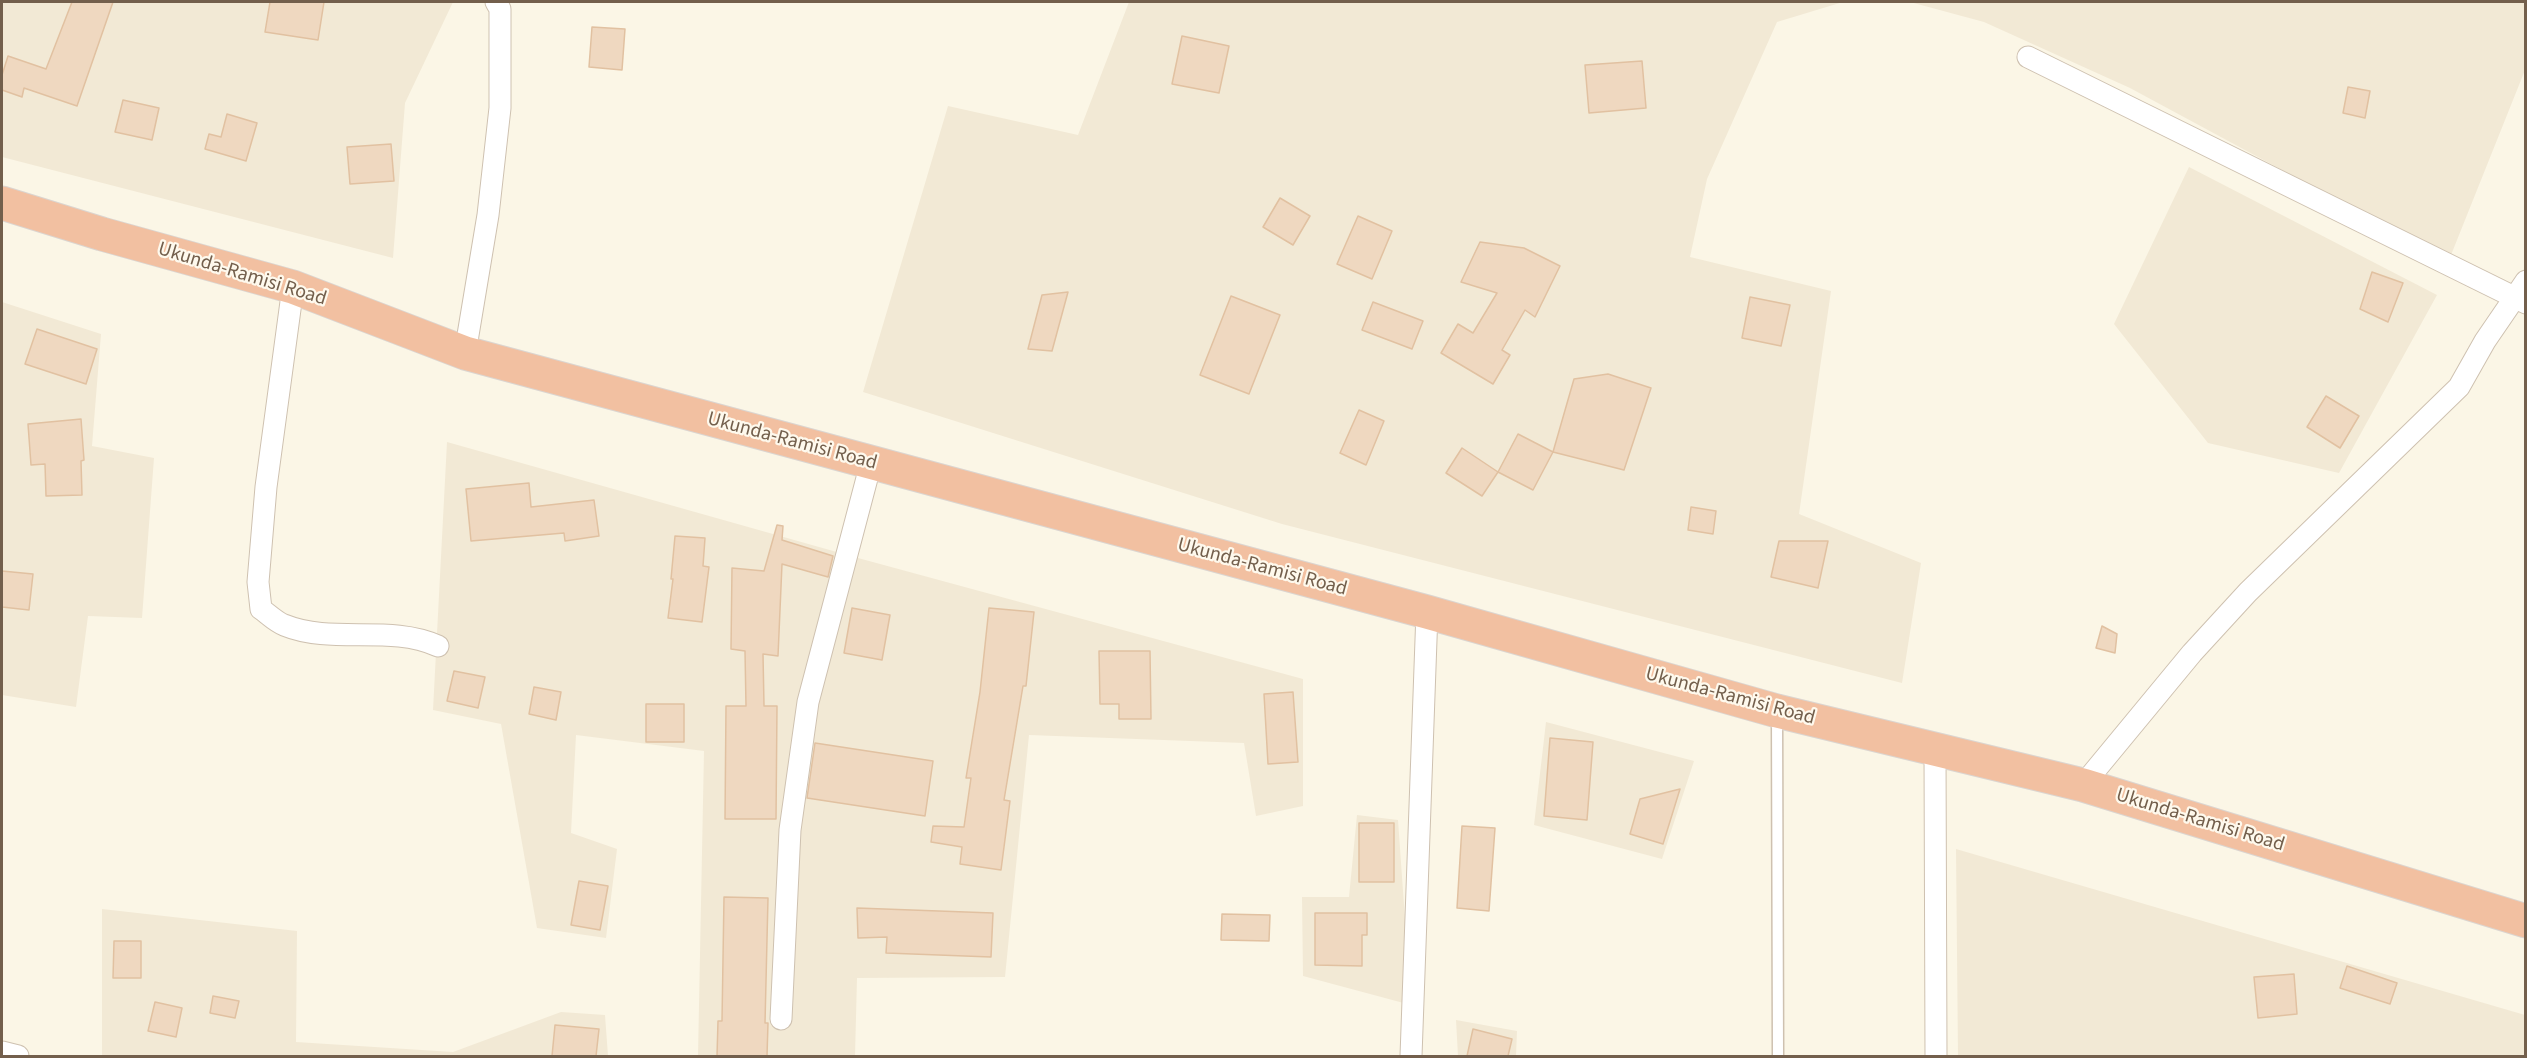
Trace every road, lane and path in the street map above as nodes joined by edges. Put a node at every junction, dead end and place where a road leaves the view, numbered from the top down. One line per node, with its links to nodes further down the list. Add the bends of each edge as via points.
1 (496, 2): 6 (street, via 500,9 500,108 488,215)
2 (2028, 57): 5 (street)
3 (2, 203): 4 (highway, Ukunda-Ramisi Road)
4 (293, 286): 6 (highway, Ukunda-Ramisi Road); 9 (street, via 266,487 258,582 261,609 283,625 318,633 420,638)
5 (2522, 294): 12 (street, via 2485,341 2459,387 2248,592)
6 (465, 353): 7 (highway, Ukunda-Ramisi Road)
7 (871, 463): 8 (highway, Ukunda-Ramisi Road); 14 (street, via 808,702 790,830)
8 (1426, 612): 10 (highway, Ukunda-Ramisi Road); 17 (street)
9 (438, 646)
10 (1777, 711): 11 (highway, Ukunda-Ramisi Road); 18 (lane)
11 (1935, 750): 12 (highway, Ukunda-Ramisi Road); 19 (street)
12 (2083, 785): 13 (highway, Ukunda-Ramisi Road)
13 (2526, 921)
14 (781, 1019)
15 (2, 1052): 16 (street)
16 (18, 1056)
17 (1411, 1056)
18 (1778, 1056)
19 (1936, 1056)

